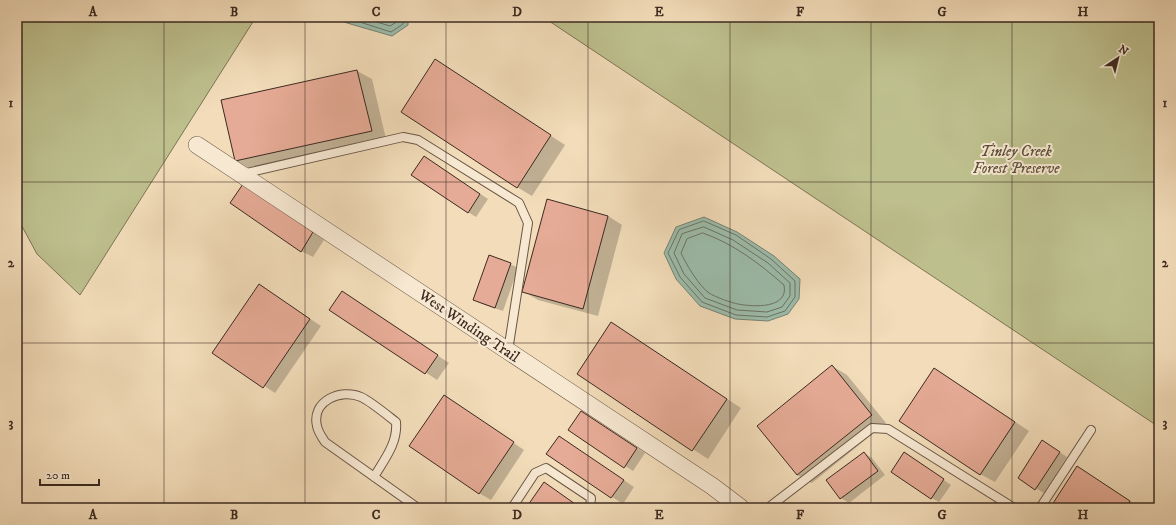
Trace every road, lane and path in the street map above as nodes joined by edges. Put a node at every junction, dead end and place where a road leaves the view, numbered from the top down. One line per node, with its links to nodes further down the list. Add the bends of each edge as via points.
1 (197, 145): 2 (street, West Winding Trail)
2 (241, 175): 3 (street, West Winding Trail); 3 (lane, via 403,137 418,140 519,203 528,223)
3 (508, 351): 9 (street, West Winding Trail, via 712,486)
4 (1092, 430): 12 (lane)
5 (374, 477): 5 (lane, via 325,442 316,426 317,413 324,401 345,394 361,397 396,422 397,431 393,446); 6 (lane)
6 (418, 508)
7 (512, 508): 8 (lane, via 535,473 546,468 591,498)
8 (590, 508)
9 (741, 508)
10 (768, 508): 11 (lane, via 872,428 888,428)
11 (1014, 508)
12 (1040, 508)

